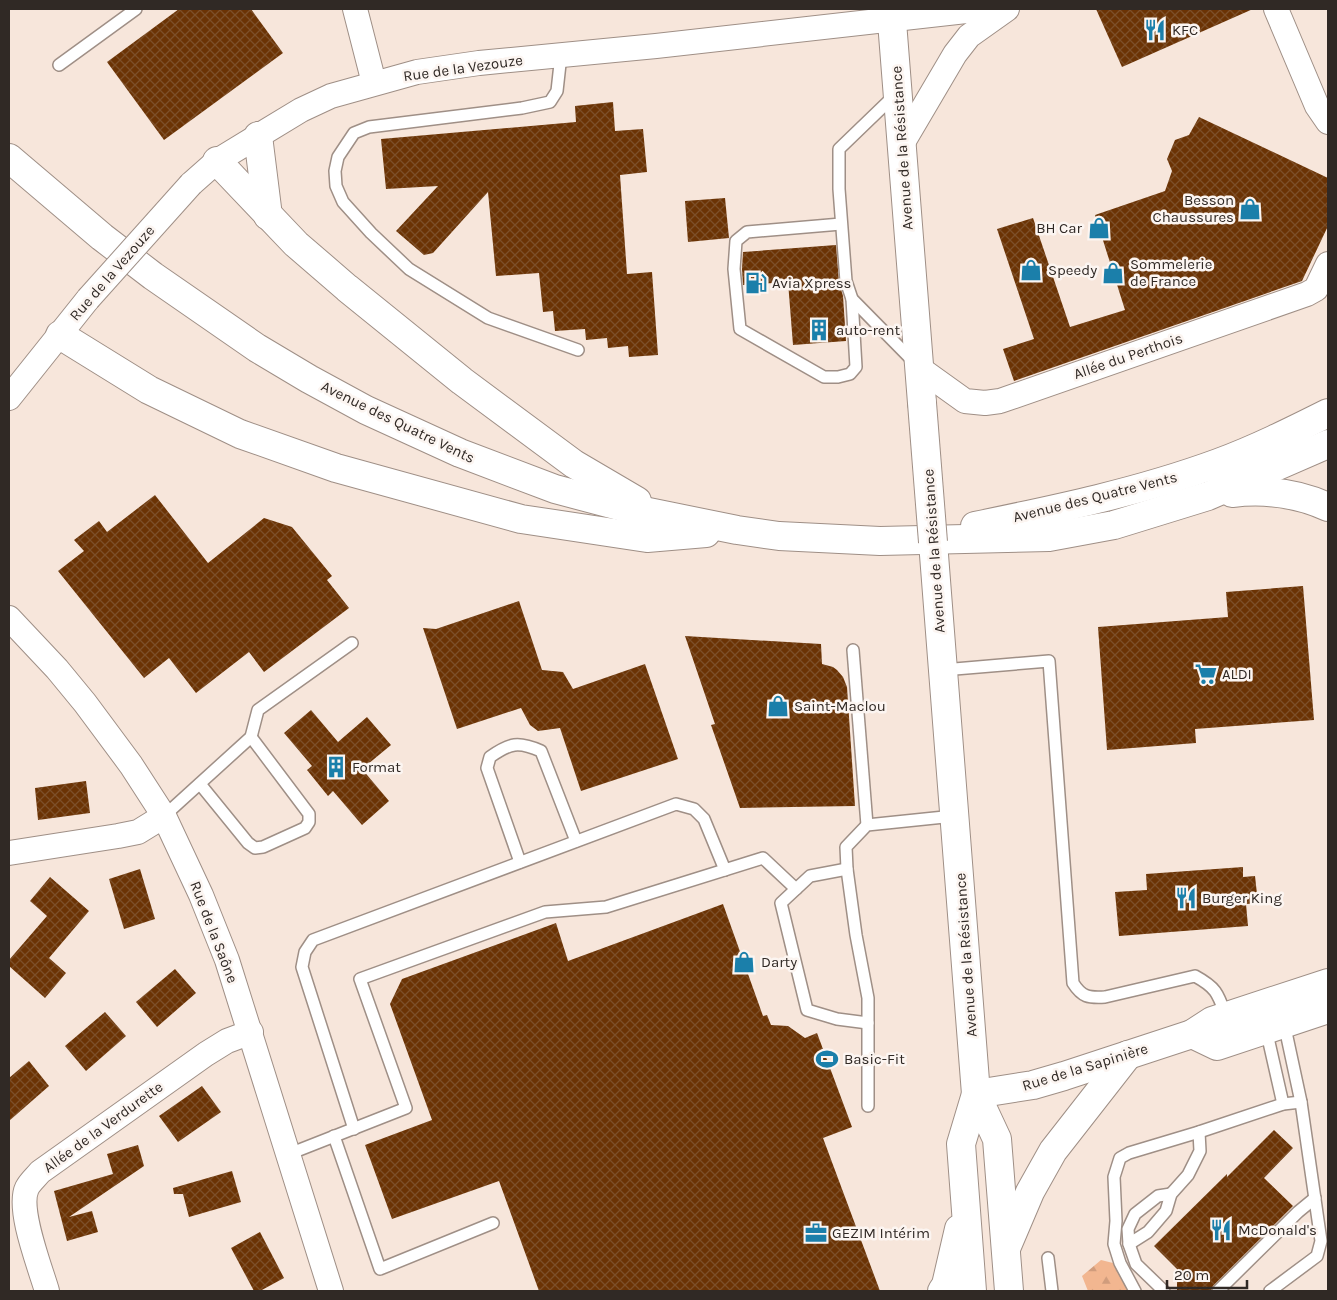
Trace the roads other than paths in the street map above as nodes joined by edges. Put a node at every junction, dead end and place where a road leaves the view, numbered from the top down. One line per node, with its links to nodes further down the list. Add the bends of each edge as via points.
1 (136, 9): 10 (lane)
2 (355, 9): 11 (street)
3 (812, 9): 8 (street)
4 (984, 9): 7 (street, Rue de la Vezouze)
5 (1007, 9): 15 (street, via 969,36 954,54)
6 (1276, 9): 13 (street, via 1317,106)
7 (892, 14): 8 (street, Rue de la Vezouze); 12 (main road, Avenue de la Résistance)
8 (799, 30): 9 (street, Rue de la Vezouze)
9 (561, 55): 11 (street, Rue de la Vezouze, via 426,70); 23 (lane, via 557,91 550,102 369,127 354,133 338,157 335,171 336,186 343,202 409,270 488,318)
10 (59, 65)
11 (374, 83): 14 (street, Rue de la Vezouze, via 331,96)
12 (898, 92): 15 (main road, Avenue de la Résistance); 19 (lane, via 839,149 838,189)
13 (1328, 122)
14 (258, 136): 17 (street, Rue de la Vezouze); 18 (main road)
15 (902, 144): 24 (main road, Avenue de la Résistance)
16 (9, 158): 30 (main road, Avenue des Quatre Vents, via 102,237 174,292 257,348 317,383 418,435 498,469 555,489)
17 (217, 161): 18 (main road); 22 (street, Rue de la Vezouze, bridge, via 191,184)
18 (268, 216): 30 (main road, via 347,288 462,381 574,464)
19 (842, 224): 21 (lane, via 846,281); 21 (lane, via 747,232 736,240 734,269 740,329 824,377 850,374 856,367)
20 (1328, 264): 24 (street, Allée du Perthois, via 1316,289 1307,294 1000,401 965,400)
21 (852, 299): 24 (lane)
22 (60, 335): 25 (street, Rue de la Vezouze); 31 (main road, via 149,390 240,434 336,468 521,519 647,538)
23 (578, 350)
24 (919, 368): 36 (main road, Avenue de la Résistance, bridge)
25 (9, 398)
26 (1328, 413): 32 (main road, Avenue des Quatre Vents, via 1219,463 1170,480)
27 (1328, 444): 28 (main road, Avenue des Quatre Vents)
28 (1208, 496): 29 (main road, via 1266,491 1291,494); 32 (main road, Avenue des Quatre Vents, via 1114,525 1050,537)
29 (1328, 507)
30 (660, 514): 31 (main road, Avenue des Quatre Vents)
31 (736, 530): 32 (main road, Avenue des Quatre Vents, via 835,540)
32 (910, 540)
33 (9, 618): 39 (street, Rue de la Saône, via 58,669 85,703)
34 (352, 643): 37 (lane, via 258,710)
35 (853, 650): 41 (lane)
36 (943, 670): 40 (main road, Avenue de la Résistance); 50 (lane, via 1050,662 1073,983 1079,993 1091,998 1105,997 1195,976 1211,985)
37 (251, 737): 38 (lane); 38 (lane, via 309,814 310,822 305,828 263,848 255,848)
38 (200, 784): 39 (lane)
39 (164, 816): 43 (street, via 138,832); 53 (street, Rue de la Saône, via 201,895)
40 (954, 816): 41 (lane); 56 (main road, Avenue de la Résistance)
41 (867, 825): 45 (lane, via 846,847)
42 (576, 841): 44 (lane); 44 (lane, via 541,751 512,744 490,757 487,768); 46 (lane, via 676,804 694,809 704,819)
43 (9, 853)
44 (520, 862): 60 (lane, via 313,940 305,952 302,967)
45 (847, 869): 47 (lane, via 810,876); 51 (lane, via 868,998)
46 (725, 870): 47 (lane, via 763,858); 60 (lane, via 606,907 545,912 360,979 406,1108)
47 (796, 889): 51 (lane, via 781,903 807,1010 837,1019)
48 (1328, 983): 50 (main road, Rue de la Sapinière)
49 (1328, 1009): 52 (main road)
50 (1226, 1016): 54 (main road, Rue de la Sapinière)
51 (868, 1023): 59 (lane)
52 (1275, 1026): 54 (main road, via 1217,1046); 57 (lane); 58 (lane)
53 (251, 1032): 63 (street, Rue de la Saône); 71 (street, Allée de la Verdurette, via 206,1054 40,1172 27,1187 25,1216)
54 (1192, 1034): 55 (main road, Rue de la Sapinière)
55 (1128, 1055): 56 (main road, Rue de la Sapinière, via 1032,1086); 69 (main road, via 1053,1151 1030,1192)
56 (976, 1094): 66 (main road, Avenue de la Résistance, via 961,1144); 69 (main road, Avenue de la Résistance, via 997,1139)
57 (1301, 1102): 58 (lane); 65 (lane)
58 (1284, 1104): 61 (lane)
59 (868, 1106)
60 (354, 1128): 62 (lane)
61 (1199, 1132): 64 (lane, via 1200,1151 1188,1175); 77 (lane, via 1120,1158 1114,1177 1114,1244)
62 (334, 1136): 63 (lane); 67 (lane, via 380,1270)
63 (289, 1154): 72 (street, Rue de la Saône)
64 (1171, 1194): 68 (lane, via 1166,1211 1148,1232); 68 (lane, via 1158,1196 1135,1214 1128,1229)
65 (1315, 1198): 79 (lane); 80 (lane, via 1321,1241 1317,1256)
66 (965, 1203): 73 (main road); 74 (main road, Avenue de la Résistance)
67 (493, 1223)
68 (1129, 1244): 78 (lane, via 1136,1264)
69 (1006, 1250): 75 (main road, Avenue de la Résistance)
70 (1048, 1258): 76 (lane)
71 (47, 1291)
72 (331, 1291)
73 (942, 1291)
74 (972, 1291)
75 (1009, 1291)
76 (1052, 1291)
77 (1135, 1291)
78 (1164, 1291)
79 (1218, 1291)
80 (1270, 1291)

